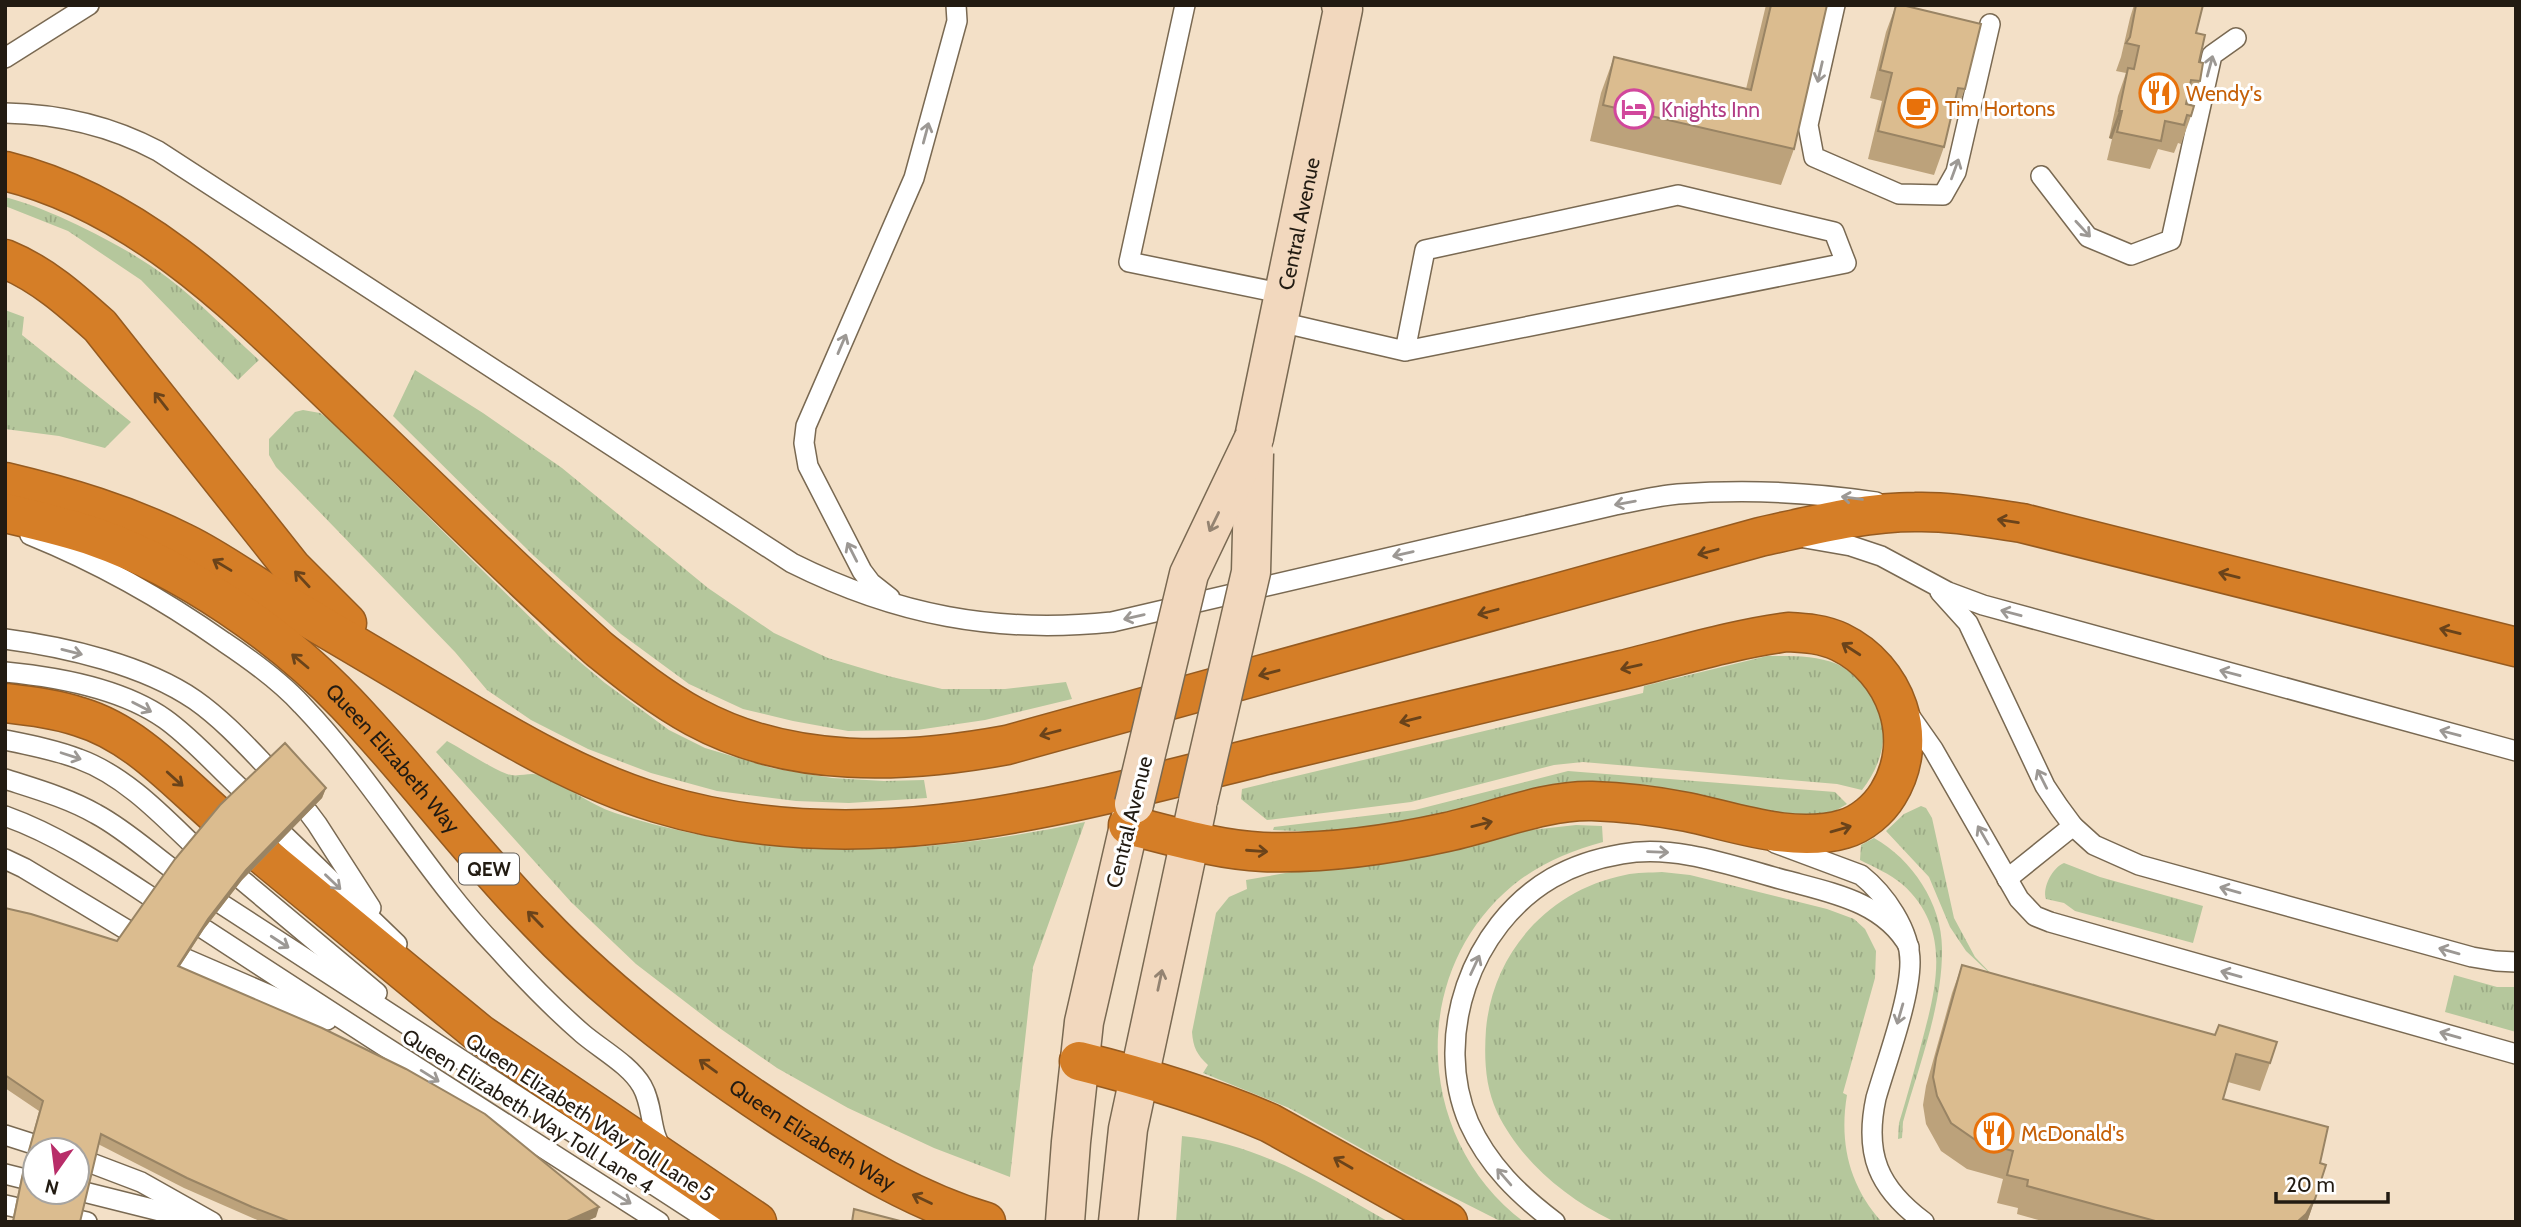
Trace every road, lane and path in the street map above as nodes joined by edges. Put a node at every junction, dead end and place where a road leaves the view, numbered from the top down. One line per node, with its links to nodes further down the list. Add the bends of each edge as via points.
1 (89, 5): 8 (lane)
2 (956, 5): 22 (lane, one-way to 2, via 902,605 870,583 808,466 804,443 806,426 914,178 957,21)
3 (1185, 5): 13 (lane, via 1129,262)
4 (1835, 5): 6 (lane, one-way to 6, via 1808,125 1814,157 1899,194 1943,195 1956,172)
5 (1344, 6): 13 (main road, Central Avenue)
6 (1990, 24)
7 (2236, 38): 11 (lane, one-way to 7, via 2088,237 2131,255 2171,240 2212,55)
8 (5, 58)
9 (5, 113): 22 (lane, via 83,121 146,144 792,563 877,600)
10 (5, 171): 20 (highway, one-way to 10, via 1007,745 890,760 786,750 697,718 637,680 270,335 163,246 80,198)
11 (2041, 176)
12 (5, 259): 27 (highway, one-way to 12, via 369,644 292,568 100,326 62,293)
13 (1283, 308): 14 (lane); 15 (main road, Central Avenue)
14 (1405, 351): 14 (lane, via 1793,274 1846,263 1834,232 1678,195 1425,250)
15 (1254, 438): 35 (main road, Central Avenue, one-way to 35, bridge, via 1189,574); 39 (main road, Central Avenue, bridge, via 1251,572)
16 (5, 482): 27 (highway, one-way to 16, via 189,545 78,500)
17 (5, 513): 67 (highway, Queen Elizabeth Way / QEW, one-way to 17, via 932,1203 858,1166 762,1104 654,1025 539,923 344,701 266,633 184,579 142,558 97,538)
18 (1968, 515): 20 (highway, via 1914,512 1865,517); 22 (lane, one-way to 22, via 1834,496 1756,491 1676,494 1112,622 1021,626); 24 (highway, one-way to 18, via 2022,523)
19 (5, 526): 60 (lane, via 62,548 144,590 250,659 301,703 462,911 539,992 642,1085 654,1135)
20 (1760, 537): 21 (lane, via 1826,540 1881,556)
21 (1909, 570): 30 (lane, one-way to 21, via 1983,606); 37 (lane, one-way to 21, via 2045,786 1968,623 1950,601)
22 (943, 618)
23 (5, 639): 31 (lane, one-way to 31, via 115,663 161,681 223,722)
24 (2516, 648)
25 (5, 672): 33 (lane, one-way to 33, via 104,691 165,719)
26 (1887, 683): 27 (highway, one-way to 27, via 1866,659 1839,642 1805,633 1774,634 1083,801 962,822 854,831 734,822 623,792 558,762); 38 (highway, one-way to 26, via 1827,833 1845,829 1873,812 1900,770 1903,748 1900,709); 44 (lane, one-way to 26, via 1933,749)
27 (427, 688)
28 (5, 703): 33 (highway, one-way to 33, via 82,717)
29 (5, 740): 40 (lane, one-way to 40, via 81,759 149,803)
30 (2516, 751)
31 (267, 766)
32 (5, 779): 43 (lane, via 97,814)
33 (228, 802)
34 (307, 812): 49 (lane)
35 (1131, 815): 39 (highway); 57 (main road, Central Avenue)
36 (5, 816): 45 (lane, via 65,842)
37 (2073, 826): 44 (lane); 52 (lane, one-way to 37, via 2472,957 2139,865 2094,845)
38 (1749, 828): 39 (highway, one-way to 38, via 1263,852 1321,850 1408,840 1590,801 1656,807); 50 (lane, via 1780,845 1861,875 1895,916)
39 (1190, 840): 58 (main road, Central Avenue, one-way to 39)
40 (192, 844)
41 (264, 857): 49 (lane, one-way to 49); 53 (highway); 55 (lane)
42 (5, 859): 48 (lane)
43 (171, 869)
44 (2007, 878): 56 (lane, one-way to 44, via 2050,922 2026,907)
45 (151, 897)
46 (223, 905): 55 (lane, one-way to 55)
47 (204, 929): 54 (lane)
48 (127, 930)
49 (388, 935): 53 (lane)
50 (1909, 947): 71 (lane, one-way to 50, via 1494,1166 1468,1121 1456,1074 1454,1045 1471,970 1498,927 1531,893 1550,879 1596,860 1622,854 1671,853 1855,901 1890,921); 72 (lane, one-way to 72, via 1909,979 1876,1098 1871,1137 1881,1177)
51 (184, 958): 54 (lane)
52 (2516, 962)
53 (480, 1034): 60 (highway)
54 (373, 1040): 64 (lane, Queen Elizabeth Way Toll Lane 4, one-way to 64)
55 (445, 1050): 65 (lane, Queen Elizabeth Way Toll Lane 5)
56 (2516, 1054)
57 (1079, 1061): 58 (highway); 68 (main road, Central Avenue)
58 (1143, 1061): 69 (main road, Central Avenue, via 1128,1129); 70 (highway, one-way to 58, via 1270,1123 1187,1092)
59 (92, 1163): 63 (lane, via 141,1182)
60 (673, 1166): 66 (highway)
61 (91, 1194): 62 (lane)
62 (190, 1222)
63 (212, 1222)
64 (659, 1222)
65 (710, 1222)
66 (757, 1222)
67 (986, 1222)
68 (1065, 1222)
69 (1118, 1222)
70 (1448, 1222)
71 (1555, 1222)
72 (1924, 1222)

